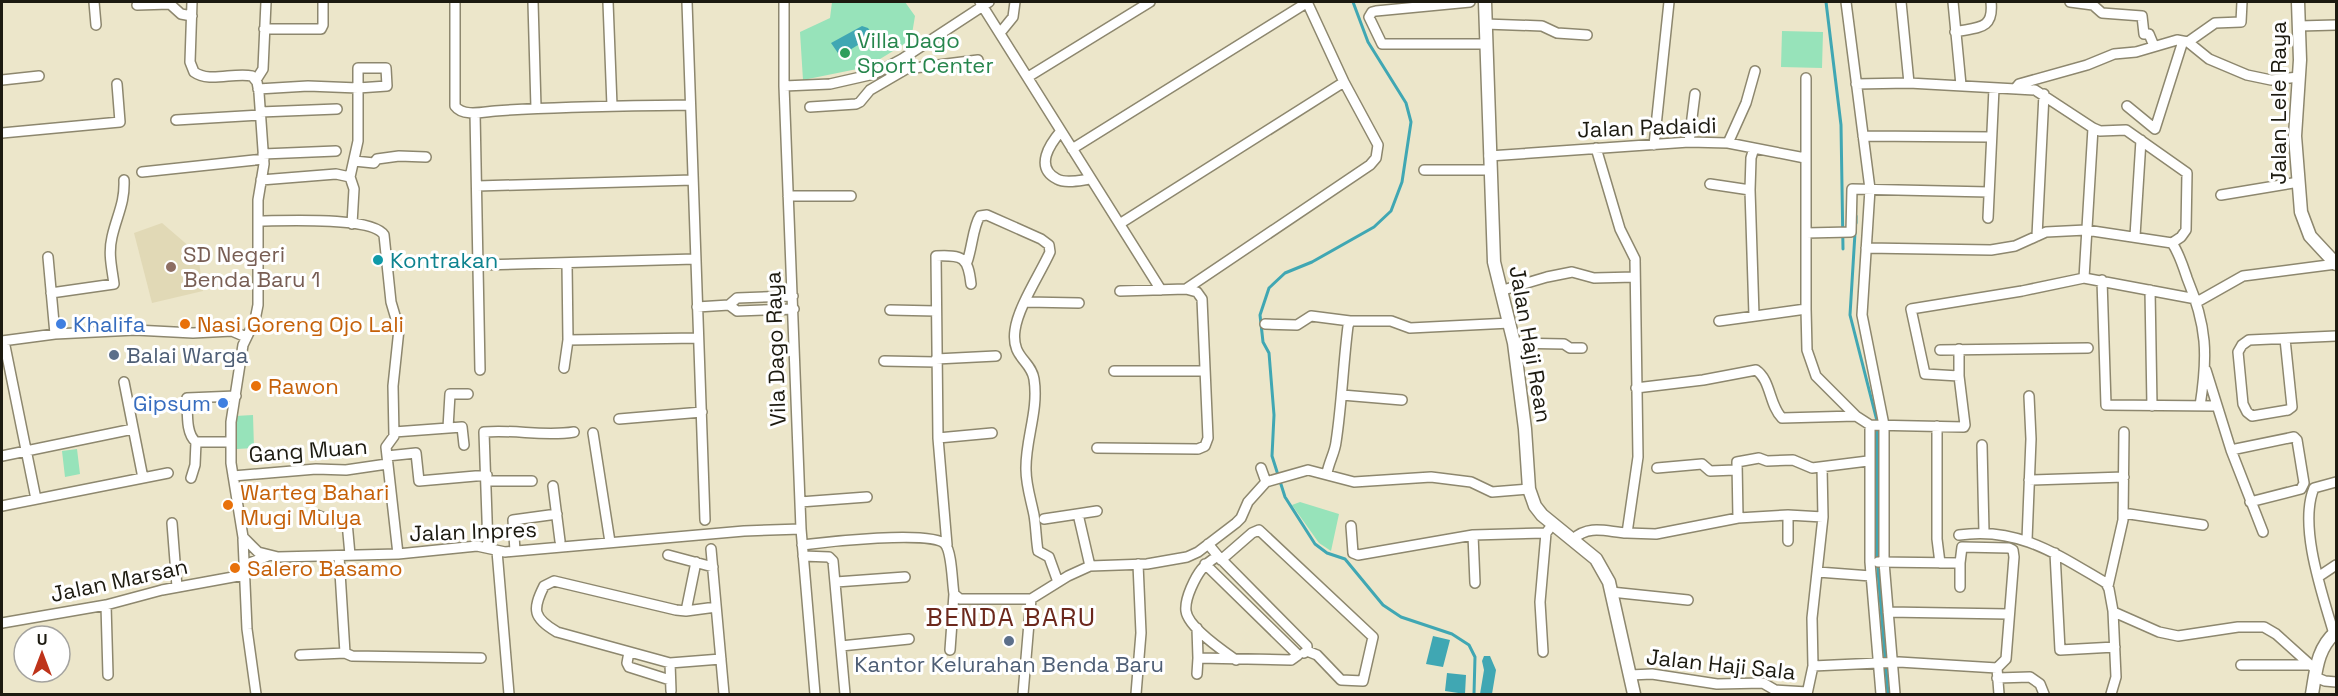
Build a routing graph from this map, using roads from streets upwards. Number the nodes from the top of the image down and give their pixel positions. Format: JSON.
{"nodes":[{"id":1,"x":94,"y":2,"type":"edge"},
{"id":2,"x":192,"y":2,"type":"edge"},
{"id":3,"x":266,"y":2,"type":"edge"},
{"id":4,"x":323,"y":2,"type":"edge"},
{"id":5,"x":455,"y":2,"type":"edge"},
{"id":6,"x":533,"y":2,"type":"edge"},
{"id":7,"x":608,"y":2,"type":"edge"},
{"id":8,"x":687,"y":2,"type":"edge"},
{"id":9,"x":783,"y":2,"type":"edge"},
{"id":10,"x":1015,"y":2,"type":"edge"},
{"id":11,"x":1150,"y":2,"type":"edge"},
{"id":12,"x":1307,"y":2,"type":"edge"},
{"id":13,"x":1470,"y":2,"type":"edge"},
{"id":14,"x":1485,"y":2,"type":"edge"},
{"id":15,"x":1669,"y":2,"type":"edge"},
{"id":16,"x":1846,"y":2,"type":"edge"},
{"id":17,"x":1901,"y":2,"type":"edge"},
{"id":18,"x":1953,"y":2,"type":"edge"},
{"id":19,"x":1991,"y":2,"type":"edge"},
{"id":20,"x":2070,"y":2,"type":"edge"},
{"id":21,"x":2242,"y":2,"type":"edge"},
{"id":22,"x":2298,"y":2,"type":"edge"},
{"id":23,"x":984,"y":3,"type":"edge"},
{"id":24,"x":137,"y":5,"type":"dead end"},
{"id":25,"x":192,"y":16,"type":"junction"},
{"id":26,"x":1485,"y":24,"type":"junction"},
{"id":27,"x":96,"y":25,"type":"dead end"},
{"id":28,"x":2337,"y":25,"type":"edge"},
{"id":29,"x":2299,"y":26,"type":"junction"},
{"id":30,"x":264,"y":29,"type":"junction"},
{"id":31,"x":1955,"y":32,"type":"junction"},
{"id":32,"x":1000,"y":33,"type":"junction"},
{"id":33,"x":1587,"y":35,"type":"dead end"},
{"id":34,"x":2185,"y":41,"type":"junction"},
{"id":35,"x":1486,"y":44,"type":"junction"},
{"id":36,"x":2154,"y":46,"type":"junction"},
{"id":37,"x":902,"y":59,"type":"junction"},
{"id":38,"x":978,"y":60,"type":"dead end"},
{"id":39,"x":906,"y":69,"type":"junction"},
{"id":40,"x":1755,"y":71,"type":"dead end"},
{"id":41,"x":39,"y":76,"type":"dead end"},
{"id":42,"x":1028,"y":77,"type":"junction"},
{"id":43,"x":2299,"y":77,"type":"junction"},
{"id":44,"x":1806,"y":78,"type":"dead end"},
{"id":45,"x":2,"y":80,"type":"edge"},
{"id":46,"x":1344,"y":82,"type":"junction"},
{"id":47,"x":117,"y":84,"type":"dead end"},
{"id":48,"x":257,"y":84,"type":"junction"},
{"id":49,"x":1856,"y":84,"type":"junction"},
{"id":50,"x":1909,"y":84,"type":"junction"},
{"id":51,"x":784,"y":86,"type":"junction"},
{"id":52,"x":1961,"y":86,"type":"junction"},
{"id":53,"x":1994,"y":88,"type":"junction"},
{"id":54,"x":2015,"y":89,"type":"junction"},
{"id":55,"x":1695,"y":94,"type":"dead end"},
{"id":56,"x":2044,"y":94,"type":"junction"},
{"id":57,"x":690,"y":105,"type":"junction"},
{"id":58,"x":612,"y":106,"type":"junction"},
{"id":59,"x":2127,"y":106,"type":"dead end"},
{"id":60,"x":810,"y":107,"type":"dead end"},
{"id":61,"x":536,"y":108,"type":"junction"},
{"id":62,"x":337,"y":109,"type":"dead end"},
{"id":63,"x":475,"y":113,"type":"junction"},
{"id":64,"x":261,"y":114,"type":"junction"},
{"id":65,"x":176,"y":120,"type":"dead end"},
{"id":66,"x":2093,"y":128,"type":"junction"},
{"id":67,"x":1061,"y":131,"type":"junction"},
{"id":68,"x":2,"y":133,"type":"edge"},
{"id":69,"x":1863,"y":136,"type":"junction"},
{"id":70,"x":1991,"y":137,"type":"junction"},
{"id":71,"x":2141,"y":140,"type":"junction"},
{"id":72,"x":1689,"y":142,"type":"junction"},
{"id":73,"x":1728,"y":143,"type":"junction"},
{"id":74,"x":1654,"y":145,"type":"junction"},
{"id":75,"x":1596,"y":148,"type":"junction"},
{"id":76,"x":1754,"y":148,"type":"junction"},
{"id":77,"x":1072,"y":149,"type":"junction"},
{"id":78,"x":336,"y":151,"type":"dead end"},
{"id":79,"x":426,"y":156,"type":"dead end"},
{"id":80,"x":1489,"y":156,"type":"junction"},
{"id":81,"x":263,"y":157,"type":"junction"},
{"id":82,"x":1805,"y":158,"type":"junction"},
{"id":83,"x":354,"y":161,"type":"junction"},
{"id":84,"x":1424,"y":170,"type":"dead end"},
{"id":85,"x":1490,"y":170,"type":"junction"},
{"id":86,"x":142,"y":172,"type":"dead end"},
{"id":87,"x":350,"y":177,"type":"junction"},
{"id":88,"x":1090,"y":178,"type":"junction"},
{"id":89,"x":124,"y":180,"type":"dead end"},
{"id":90,"x":261,"y":180,"type":"junction"},
{"id":91,"x":693,"y":180,"type":"junction"},
{"id":92,"x":2299,"y":182,"type":"junction"},
{"id":93,"x":1710,"y":184,"type":"dead end"},
{"id":94,"x":477,"y":186,"type":"junction"},
{"id":95,"x":1870,"y":189,"type":"junction"},
{"id":96,"x":1750,"y":190,"type":"junction"},
{"id":97,"x":1989,"y":192,"type":"junction"},
{"id":98,"x":2221,"y":195,"type":"dead end"},
{"id":99,"x":788,"y":196,"type":"junction"},
{"id":100,"x":851,"y":196,"type":"dead end"},
{"id":101,"x":1988,"y":218,"type":"dead end"},
{"id":102,"x":259,"y":221,"type":"junction"},
{"id":103,"x":1121,"y":223,"type":"junction"},
{"id":104,"x":352,"y":224,"type":"junction"},
{"id":105,"x":2086,"y":230,"type":"junction"},
{"id":106,"x":1806,"y":233,"type":"junction"},
{"id":107,"x":2037,"y":236,"type":"junction"},
{"id":108,"x":2136,"y":236,"type":"junction"},
{"id":109,"x":2172,"y":243,"type":"junction"},
{"id":110,"x":1866,"y":248,"type":"junction"},
{"id":111,"x":48,"y":257,"type":"dead end"},
{"id":112,"x":695,"y":259,"type":"junction"},
{"id":113,"x":967,"y":262,"type":"junction"},
{"id":114,"x":567,"y":264,"type":"junction"},
{"id":115,"x":2336,"y":264,"type":"edge"},
{"id":116,"x":479,"y":265,"type":"junction"},
{"id":117,"x":1635,"y":277,"type":"junction"},
{"id":118,"x":2084,"y":278,"type":"junction"},
{"id":119,"x":2102,"y":280,"type":"junction"},
{"id":120,"x":971,"y":284,"type":"dead end"},
{"id":121,"x":1186,"y":289,"type":"junction"},
{"id":122,"x":1161,"y":290,"type":"junction"},
{"id":123,"x":2150,"y":290,"type":"junction"},
{"id":124,"x":1120,"y":291,"type":"dead end"},
{"id":125,"x":1500,"y":291,"type":"junction"},
{"id":126,"x":51,"y":292,"type":"junction"},
{"id":127,"x":794,"y":296,"type":"junction"},
{"id":128,"x":2196,"y":300,"type":"junction"},
{"id":129,"x":1026,"y":302,"type":"junction"},
{"id":130,"x":1078,"y":303,"type":"dead end"},
{"id":131,"x":729,"y":305,"type":"junction"},
{"id":132,"x":697,"y":307,"type":"junction"},
{"id":133,"x":794,"y":309,"type":"junction"},
{"id":134,"x":1806,"y":309,"type":"junction"},
{"id":135,"x":890,"y":310,"type":"dead end"},
{"id":136,"x":936,"y":311,"type":"junction"},
{"id":137,"x":1754,"y":315,"type":"junction"},
{"id":138,"x":1350,"y":321,"type":"junction"},
{"id":139,"x":1719,"y":321,"type":"dead end"},
{"id":140,"x":1510,"y":323,"type":"junction"},
{"id":141,"x":1265,"y":324,"type":"dead end"},
{"id":142,"x":55,"y":334,"type":"junction"},
{"id":143,"x":2337,"y":336,"type":"edge"},
{"id":144,"x":246,"y":337,"type":"junction"},
{"id":145,"x":698,"y":338,"type":"junction"},
{"id":146,"x":2285,"y":339,"type":"junction"},
{"id":147,"x":568,"y":340,"type":"junction"},
{"id":148,"x":3,"y":341,"type":"edge"},
{"id":149,"x":1514,"y":343,"type":"junction"},
{"id":150,"x":1582,"y":348,"type":"dead end"},
{"id":151,"x":2088,"y":348,"type":"dead end"},
{"id":152,"x":1959,"y":349,"type":"junction"},
{"id":153,"x":1940,"y":350,"type":"dead end"},
{"id":154,"x":996,"y":356,"type":"dead end"},
{"id":155,"x":936,"y":360,"type":"junction"},
{"id":156,"x":884,"y":361,"type":"dead end"},
{"id":157,"x":564,"y":368,"type":"dead end"},
{"id":158,"x":480,"y":370,"type":"dead end"},
{"id":159,"x":1114,"y":370,"type":"dead end"},
{"id":160,"x":1204,"y":370,"type":"junction"},
{"id":161,"x":2206,"y":370,"type":"junction"},
{"id":162,"x":1959,"y":376,"type":"junction"},
{"id":163,"x":124,"y":382,"type":"dead end"},
{"id":164,"x":1636,"y":388,"type":"junction"},
{"id":165,"x":468,"y":394,"type":"dead end"},
{"id":166,"x":1342,"y":395,"type":"junction"},
{"id":167,"x":236,"y":396,"type":"junction"},
{"id":168,"x":2030,"y":396,"type":"dead end"},
{"id":169,"x":1402,"y":400,"type":"dead end"},
{"id":170,"x":2152,"y":406,"type":"junction"},
{"id":171,"x":2200,"y":406,"type":"junction"},
{"id":172,"x":2216,"y":406,"type":"junction"},
{"id":173,"x":702,"y":412,"type":"junction"},
{"id":174,"x":1856,"y":416,"type":"junction"},
{"id":175,"x":619,"y":419,"type":"dead end"},
{"id":176,"x":1876,"y":425,"type":"junction"},
{"id":177,"x":1937,"y":426,"type":"junction"},
{"id":178,"x":448,"y":428,"type":"junction"},
{"id":179,"x":133,"y":429,"type":"junction"},
{"id":180,"x":394,"y":432,"type":"junction"},
{"id":181,"x":574,"y":432,"type":"dead end"},
{"id":182,"x":2124,"y":432,"type":"dead end"},
{"id":183,"x":593,"y":433,"type":"dead end"},
{"id":184,"x":992,"y":433,"type":"dead end"},
{"id":185,"x":938,"y":438,"type":"junction"},
{"id":186,"x":196,"y":442,"type":"junction"},
{"id":187,"x":231,"y":442,"type":"junction"},
{"id":188,"x":464,"y":445,"type":"dead end"},
{"id":189,"x":1982,"y":445,"type":"dead end"},
{"id":190,"x":1096,"y":448,"type":"dead end"},
{"id":191,"x":2231,"y":450,"type":"junction"},
{"id":192,"x":26,"y":451,"type":"junction"},
{"id":193,"x":2,"y":456,"type":"edge"},
{"id":194,"x":387,"y":460,"type":"junction"},
{"id":195,"x":1868,"y":461,"type":"junction"},
{"id":196,"x":1736,"y":466,"type":"junction"},
{"id":197,"x":1261,"y":468,"type":"dead end"},
{"id":198,"x":1657,"y":468,"type":"dead end"},
{"id":199,"x":1822,"y":468,"type":"junction"},
{"id":200,"x":168,"y":473,"type":"dead end"},
{"id":201,"x":1327,"y":473,"type":"junction"},
{"id":202,"x":232,"y":476,"type":"junction"},
{"id":203,"x":2124,"y":477,"type":"junction"},
{"id":204,"x":143,"y":478,"type":"junction"},
{"id":205,"x":191,"y":478,"type":"dead end"},
{"id":206,"x":487,"y":478,"type":"junction"},
{"id":207,"x":1274,"y":480,"type":"junction"},
{"id":208,"x":2030,"y":480,"type":"junction"},
{"id":209,"x":532,"y":481,"type":"dead end"},
{"id":210,"x":2337,"y":483,"type":"edge"},
{"id":211,"x":553,"y":486,"type":"dead end"},
{"id":212,"x":1529,"y":489,"type":"junction"},
{"id":213,"x":867,"y":497,"type":"dead end"},
{"id":214,"x":36,"y":499,"type":"junction"},
{"id":215,"x":800,"y":502,"type":"junction"},
{"id":216,"x":2250,"y":502,"type":"junction"},
{"id":217,"x":2,"y":506,"type":"edge"},
{"id":218,"x":1096,"y":511,"type":"dead end"},
{"id":219,"x":2123,"y":513,"type":"junction"},
{"id":220,"x":557,"y":514,"type":"junction"},
{"id":221,"x":1078,"y":514,"type":"junction"},
{"id":222,"x":317,"y":515,"type":"dead end"},
{"id":223,"x":1788,"y":515,"type":"junction"},
{"id":224,"x":1823,"y":517,"type":"junction"},
{"id":225,"x":1738,"y":518,"type":"junction"},
{"id":226,"x":1044,"y":519,"type":"dead end"},
{"id":227,"x":705,"y":520,"type":"dead end"},
{"id":228,"x":172,"y":524,"type":"dead end"},
{"id":229,"x":2203,"y":525,"type":"dead end"},
{"id":230,"x":1351,"y":526,"type":"dead end"},
{"id":231,"x":801,"y":529,"type":"junction"},
{"id":232,"x":1549,"y":529,"type":"junction"},
{"id":233,"x":1984,"y":532,"type":"junction"},
{"id":234,"x":2263,"y":532,"type":"dead end"},
{"id":235,"x":1627,"y":533,"type":"junction"},
{"id":236,"x":1473,"y":535,"type":"junction"},
{"id":237,"x":243,"y":537,"type":"junction"},
{"id":238,"x":1573,"y":539,"type":"junction"},
{"id":239,"x":2027,"y":540,"type":"junction"},
{"id":240,"x":560,"y":541,"type":"dead end"},
{"id":241,"x":1788,"y":541,"type":"dead end"},
{"id":242,"x":610,"y":542,"type":"junction"},
{"id":243,"x":1209,"y":544,"type":"junction"},
{"id":244,"x":802,"y":545,"type":"junction"},
{"id":245,"x":947,"y":545,"type":"junction"},
{"id":246,"x":1966,"y":546,"type":"junction"},
{"id":247,"x":493,"y":549,"type":"junction"},
{"id":248,"x":711,"y":549,"type":"dead end"},
{"id":249,"x":516,"y":551,"type":"junction"},
{"id":250,"x":2055,"y":553,"type":"junction"},
{"id":251,"x":398,"y":554,"type":"junction"},
{"id":252,"x":350,"y":555,"type":"junction"},
{"id":253,"x":669,"y":555,"type":"dead end"},
{"id":254,"x":268,"y":556,"type":"junction"},
{"id":255,"x":339,"y":556,"type":"junction"},
{"id":256,"x":803,"y":556,"type":"junction"},
{"id":257,"x":1220,"y":558,"type":"junction"},
{"id":258,"x":696,"y":562,"type":"junction"},
{"id":259,"x":1877,"y":562,"type":"junction"},
{"id":260,"x":1940,"y":563,"type":"junction"},
{"id":261,"x":1960,"y":563,"type":"junction"},
{"id":262,"x":1138,"y":564,"type":"junction"},
{"id":263,"x":1205,"y":564,"type":"junction"},
{"id":264,"x":1090,"y":566,"type":"junction"},
{"id":265,"x":2337,"y":566,"type":"edge"},
{"id":266,"x":712,"y":567,"type":"junction"},
{"id":267,"x":244,"y":570,"type":"junction"},
{"id":268,"x":1818,"y":572,"type":"junction"},
{"id":269,"x":1871,"y":576,"type":"junction"},
{"id":270,"x":905,"y":578,"type":"dead end"},
{"id":271,"x":2318,"y":578,"type":"junction"},
{"id":272,"x":836,"y":582,"type":"junction"},
{"id":273,"x":1058,"y":582,"type":"junction"},
{"id":274,"x":1475,"y":584,"type":"dead end"},
{"id":275,"x":2108,"y":586,"type":"junction"},
{"id":276,"x":177,"y":587,"type":"junction"},
{"id":277,"x":1960,"y":587,"type":"dead end"},
{"id":278,"x":1611,"y":592,"type":"junction"},
{"id":279,"x":954,"y":594,"type":"junction"},
{"id":280,"x":1031,"y":599,"type":"junction"},
{"id":281,"x":1688,"y":600,"type":"dead end"},
{"id":282,"x":106,"y":605,"type":"junction"},
{"id":283,"x":716,"y":607,"type":"junction"},
{"id":284,"x":2113,"y":610,"type":"junction"},
{"id":285,"x":686,"y":611,"type":"junction"},
{"id":286,"x":1888,"y":612,"type":"junction"},
{"id":287,"x":2008,"y":614,"type":"junction"},
{"id":288,"x":2,"y":623,"type":"edge"},
{"id":289,"x":1197,"y":628,"type":"junction"},
{"id":290,"x":2335,"y":633,"type":"edge"},
{"id":291,"x":909,"y":639,"type":"dead end"},
{"id":292,"x":841,"y":646,"type":"junction"},
{"id":293,"x":2115,"y":647,"type":"junction"},
{"id":294,"x":950,"y":650,"type":"dead end"},
{"id":295,"x":629,"y":652,"type":"junction"},
{"id":296,"x":1543,"y":652,"type":"dead end"},
{"id":297,"x":1303,"y":653,"type":"junction"},
{"id":298,"x":345,"y":654,"type":"junction"},
{"id":299,"x":300,"y":655,"type":"dead end"},
{"id":300,"x":481,"y":658,"type":"dead end"},
{"id":301,"x":1198,"y":658,"type":"junction"},
{"id":302,"x":721,"y":659,"type":"junction"},
{"id":303,"x":1236,"y":660,"type":"junction"},
{"id":304,"x":670,"y":663,"type":"junction"},
{"id":305,"x":1886,"y":663,"type":"junction"},
{"id":306,"x":2241,"y":665,"type":"dead end"},
{"id":307,"x":1813,"y":666,"type":"junction"},
{"id":308,"x":1997,"y":668,"type":"junction"},
{"id":309,"x":2314,"y":670,"type":"junction"},
{"id":310,"x":1197,"y":674,"type":"dead end"},
{"id":311,"x":108,"y":675,"type":"dead end"},
{"id":312,"x":1630,"y":675,"type":"junction"},
{"id":313,"x":1997,"y":678,"type":"junction"},
{"id":314,"x":670,"y":680,"type":"junction"},
{"id":315,"x":2337,"y":682,"type":"edge"},
{"id":316,"x":1717,"y":689,"type":"edge"},
{"id":317,"x":671,"y":691,"type":"dead end"},
{"id":318,"x":1807,"y":693,"type":"edge"},
{"id":319,"x":256,"y":694,"type":"edge"},
{"id":320,"x":509,"y":694,"type":"edge"},
{"id":321,"x":724,"y":694,"type":"edge"},
{"id":322,"x":815,"y":694,"type":"edge"},
{"id":323,"x":845,"y":694,"type":"edge"},
{"id":324,"x":1023,"y":694,"type":"edge"},
{"id":325,"x":1136,"y":694,"type":"edge"},
{"id":326,"x":1634,"y":694,"type":"edge"},
{"id":327,"x":1881,"y":694,"type":"edge"},
{"id":328,"x":1895,"y":694,"type":"edge"},
{"id":329,"x":1999,"y":694,"type":"edge"},
{"id":330,"x":2044,"y":694,"type":"edge"},
{"id":331,"x":2111,"y":694,"type":"edge"},
{"id":332,"x":2312,"y":694,"type":"edge"}],
"edges":[{"from":1,"to":27,"type":"street"},
{"from":2,"to":25,"type":"street"},
{"from":3,"to":30,"type":"street"},
{"from":4,"to":30,"type":"street"},
{"from":5,"to":63,"type":"street"},
{"from":6,"to":61,"type":"street"},
{"from":7,"to":58,"type":"street"},
{"from":8,"to":57,"type":"street"},
{"from":9,"to":51,"type":"street","name":"Vila Dago Raya"},
{"from":10,"to":32,"type":"street"},
{"from":11,"to":42,"type":"street"},
{"from":12,"to":46,"type":"street"},
{"from":12,"to":77,"type":"street"},
{"from":13,"to":35,"type":"street"},
{"from":14,"to":26,"type":"street","name":"Jalan Haji Rean"},
{"from":15,"to":74,"type":"street"},
{"from":16,"to":49,"type":"street"},
{"from":17,"to":50,"type":"street"},
{"from":18,"to":31,"type":"street"},
{"from":19,"to":31,"type":"street"},
{"from":20,"to":36,"type":"street"},
{"from":21,"to":34,"type":"street"},
{"from":22,"to":29,"type":"street","name":"Jalan Lele Raya"},
{"from":23,"to":32,"type":"street"},
{"from":23,"to":37,"type":"street"},
{"from":24,"to":25,"type":"street"},
{"from":25,"to":48,"type":"street"},
{"from":26,"to":33,"type":"street"},
{"from":26,"to":35,"type":"street","name":"Jalan Haji Rean"},
{"from":28,"to":29,"type":"street"},
{"from":29,"to":43,"type":"street","name":"Jalan Lele Raya"},
{"from":30,"to":48,"type":"street"},
{"from":31,"to":52,"type":"street"},
{"from":32,"to":42,"type":"street"},
{"from":34,"to":36,"type":"street"},
{"from":34,"to":43,"type":"street"},
{"from":34,"to":59,"type":"street"},
{"from":35,"to":80,"type":"street","name":"Jalan Haji Rean"},
{"from":36,"to":54,"type":"street"},
{"from":37,"to":39,"type":"street"},
{"from":37,"to":51,"type":"street"},
{"from":38,"to":39,"type":"street"},
{"from":39,"to":60,"type":"street"},
{"from":40,"to":73,"type":"street"},
{"from":41,"to":45,"type":"street"},
{"from":42,"to":67,"type":"street"},
{"from":43,"to":92,"type":"street","name":"Jalan Lele Raya"},
{"from":44,"to":82,"type":"street"},
{"from":46,"to":103,"type":"street"},
{"from":46,"to":121,"type":"street"},
{"from":47,"to":68,"type":"street"},
{"from":48,"to":64,"type":"street"},
{"from":48,"to":83,"type":"street"},
{"from":49,"to":50,"type":"street"},
{"from":49,"to":69,"type":"street"},
{"from":50,"to":52,"type":"street"},
{"from":51,"to":99,"type":"street","name":"Vila Dago Raya"},
{"from":52,"to":53,"type":"street"},
{"from":53,"to":54,"type":"street"},
{"from":53,"to":70,"type":"street"},
{"from":54,"to":56,"type":"street"},
{"from":55,"to":72,"type":"street"},
{"from":56,"to":66,"type":"street"},
{"from":56,"to":107,"type":"street"},
{"from":57,"to":58,"type":"street"},
{"from":57,"to":91,"type":"street"},
{"from":58,"to":61,"type":"street"},
{"from":61,"to":63,"type":"street"},
{"from":62,"to":64,"type":"street"},
{"from":63,"to":94,"type":"street"},
{"from":64,"to":65,"type":"street"},
{"from":64,"to":81,"type":"street"},
{"from":66,"to":71,"type":"street"},
{"from":66,"to":105,"type":"street"},
{"from":67,"to":77,"type":"street"},
{"from":67,"to":88,"type":"street"},
{"from":69,"to":70,"type":"street"},
{"from":69,"to":95,"type":"street"},
{"from":70,"to":97,"type":"street"},
{"from":71,"to":108,"type":"street"},
{"from":71,"to":109,"type":"street"},
{"from":72,"to":73,"type":"street","name":"Jalan Padaidi"},
{"from":72,"to":74,"type":"street","name":"Jalan Padaidi"},
{"from":73,"to":76,"type":"street","name":"Jalan Padaidi"},
{"from":74,"to":75,"type":"street","name":"Jalan Padaidi"},
{"from":75,"to":80,"type":"street","name":"Jalan Padaidi"},
{"from":75,"to":117,"type":"street"},
{"from":76,"to":82,"type":"street","name":"Jalan Padaidi"},
{"from":76,"to":96,"type":"street"},
{"from":77,"to":88,"type":"street"},
{"from":78,"to":81,"type":"street"},
{"from":79,"to":83,"type":"street"},
{"from":80,"to":85,"type":"street","name":"Jalan Haji Rean"},
{"from":81,"to":86,"type":"street"},
{"from":81,"to":90,"type":"street"},
{"from":82,"to":106,"type":"street"},
{"from":83,"to":87,"type":"street"},
{"from":84,"to":85,"type":"street"},
{"from":85,"to":125,"type":"street","name":"Jalan Haji Rean"},
{"from":87,"to":90,"type":"street"},
{"from":87,"to":104,"type":"street"},
{"from":88,"to":103,"type":"street"},
{"from":89,"to":126,"type":"street"},
{"from":90,"to":102,"type":"street"},
{"from":91,"to":94,"type":"street"},
{"from":91,"to":112,"type":"street"},
{"from":92,"to":98,"type":"street"},
{"from":92,"to":115,"type":"street","name":"Jalan Lele Raya"},
{"from":93,"to":96,"type":"street"},
{"from":94,"to":116,"type":"street"},
{"from":95,"to":97,"type":"street"},
{"from":95,"to":106,"type":"street"},
{"from":95,"to":110,"type":"street"},
{"from":96,"to":137,"type":"street"},
{"from":97,"to":101,"type":"street"},
{"from":99,"to":100,"type":"street"},
{"from":99,"to":127,"type":"street","name":"Vila Dago Raya"},
{"from":102,"to":104,"type":"street"},
{"from":102,"to":144,"type":"street"},
{"from":103,"to":122,"type":"street"},
{"from":104,"to":180,"type":"street"},
{"from":105,"to":107,"type":"street"},
{"from":105,"to":108,"type":"street"},
{"from":105,"to":118,"type":"street"},
{"from":106,"to":134,"type":"street"},
{"from":107,"to":110,"type":"street"},
{"from":108,"to":109,"type":"street"},
{"from":109,"to":128,"type":"street"},
{"from":110,"to":176,"type":"street"},
{"from":111,"to":126,"type":"street"},
{"from":112,"to":114,"type":"street"},
{"from":112,"to":132,"type":"street"},
{"from":113,"to":120,"type":"street"},
{"from":113,"to":129,"type":"street"},
{"from":113,"to":136,"type":"street"},
{"from":114,"to":116,"type":"street"},
{"from":114,"to":147,"type":"street"},
{"from":115,"to":128,"type":"street"},
{"from":116,"to":158,"type":"street"},
{"from":117,"to":125,"type":"street"},
{"from":117,"to":164,"type":"street"},
{"from":118,"to":119,"type":"street"},
{"from":118,"to":162,"type":"street"},
{"from":119,"to":123,"type":"street"},
{"from":119,"to":170,"type":"street"},
{"from":121,"to":122,"type":"street"},
{"from":121,"to":160,"type":"street"},
{"from":122,"to":124,"type":"street"},
{"from":123,"to":128,"type":"street"},
{"from":123,"to":170,"type":"street"},
{"from":125,"to":140,"type":"street","name":"Jalan Haji Rean"},
{"from":126,"to":142,"type":"street"},
{"from":127,"to":131,"type":"street"},
{"from":127,"to":133,"type":"street","name":"Vila Dago Raya"},
{"from":128,"to":161,"type":"street"},
{"from":129,"to":130,"type":"street"},
{"from":129,"to":273,"type":"street"},
{"from":131,"to":132,"type":"street"},
{"from":131,"to":133,"type":"street"},
{"from":132,"to":145,"type":"street"},
{"from":133,"to":215,"type":"street","name":"Vila Dago Raya"},
{"from":134,"to":137,"type":"street"},
{"from":134,"to":174,"type":"street"},
{"from":135,"to":136,"type":"street"},
{"from":136,"to":155,"type":"street"},
{"from":137,"to":139,"type":"street"},
{"from":138,"to":140,"type":"street"},
{"from":138,"to":141,"type":"street"},
{"from":138,"to":166,"type":"street"},
{"from":140,"to":149,"type":"street","name":"Jalan Haji Rean"},
{"from":142,"to":144,"type":"street"},
{"from":142,"to":148,"type":"street"},
{"from":143,"to":146,"type":"street"},
{"from":144,"to":167,"type":"street"},
{"from":145,"to":147,"type":"street"},
{"from":145,"to":173,"type":"street"},
{"from":146,"to":146,"type":"street"},
{"from":147,"to":157,"type":"street"},
{"from":148,"to":192,"type":"street"},
{"from":149,"to":150,"type":"street"},
{"from":149,"to":212,"type":"street","name":"Jalan Haji Rean"},
{"from":151,"to":152,"type":"street"},
{"from":152,"to":153,"type":"street"},
{"from":152,"to":162,"type":"street"},
{"from":154,"to":155,"type":"street"},
{"from":155,"to":156,"type":"street"},
{"from":155,"to":185,"type":"street"},
{"from":159,"to":160,"type":"street"},
{"from":160,"to":190,"type":"street"},
{"from":161,"to":171,"type":"street"},
{"from":161,"to":172,"type":"street"},
{"from":162,"to":177,"type":"street"},
{"from":163,"to":179,"type":"street"},
{"from":164,"to":174,"type":"street"},
{"from":164,"to":235,"type":"street"},
{"from":165,"to":178,"type":"street"},
{"from":166,"to":169,"type":"street"},
{"from":166,"to":201,"type":"street"},
{"from":167,"to":186,"type":"street"},
{"from":167,"to":187,"type":"street"},
{"from":168,"to":208,"type":"street"},
{"from":170,"to":171,"type":"street"},
{"from":171,"to":172,"type":"street"},
{"from":172,"to":191,"type":"street"},
{"from":173,"to":175,"type":"street"},
{"from":173,"to":227,"type":"street"},
{"from":174,"to":176,"type":"street"},
{"from":176,"to":177,"type":"street"},
{"from":176,"to":195,"type":"street"},
{"from":176,"to":259,"type":"street"},
{"from":177,"to":260,"type":"street"},
{"from":178,"to":180,"type":"street"},
{"from":178,"to":188,"type":"street"},
{"from":179,"to":192,"type":"street"},
{"from":179,"to":204,"type":"street"},
{"from":180,"to":194,"type":"street"},
{"from":181,"to":206,"type":"street"},
{"from":182,"to":203,"type":"street"},
{"from":183,"to":242,"type":"street"},
{"from":184,"to":185,"type":"street"},
{"from":185,"to":245,"type":"street"},
{"from":186,"to":187,"type":"street"},
{"from":186,"to":205,"type":"street"},
{"from":187,"to":202,"type":"street"},
{"from":189,"to":233,"type":"street"},
{"from":191,"to":216,"type":"street"},
{"from":191,"to":216,"type":"street"},
{"from":192,"to":193,"type":"street"},
{"from":192,"to":214,"type":"street"},
{"from":194,"to":202,"type":"street","name":"Gang Muan"},
{"from":194,"to":206,"type":"street","name":"Gang Muan"},
{"from":194,"to":251,"type":"street"},
{"from":195,"to":199,"type":"street"},
{"from":195,"to":259,"type":"street"},
{"from":196,"to":198,"type":"street"},
{"from":196,"to":199,"type":"street"},
{"from":196,"to":225,"type":"street"},
{"from":197,"to":207,"type":"street"},
{"from":199,"to":224,"type":"street"},
{"from":200,"to":204,"type":"street"},
{"from":201,"to":207,"type":"street"},
{"from":201,"to":212,"type":"street"},
{"from":202,"to":237,"type":"street"},
{"from":203,"to":208,"type":"street"},
{"from":203,"to":219,"type":"street"},
{"from":204,"to":214,"type":"street"},
{"from":206,"to":209,"type":"street"},
{"from":206,"to":247,"type":"street"},
{"from":207,"to":243,"type":"street"},
{"from":208,"to":239,"type":"street"},
{"from":210,"to":271,"type":"street"},
{"from":211,"to":220,"type":"street"},
{"from":212,"to":232,"type":"street","name":"Jalan Haji Rean"},
{"from":213,"to":215,"type":"street"},
{"from":214,"to":217,"type":"street"},
{"from":215,"to":231,"type":"street","name":"Vila Dago Raya"},
{"from":216,"to":234,"type":"street"},
{"from":218,"to":221,"type":"street"},
{"from":219,"to":229,"type":"street"},
{"from":219,"to":275,"type":"street"},
{"from":220,"to":240,"type":"street"},
{"from":220,"to":249,"type":"street"},
{"from":221,"to":226,"type":"street"},
{"from":221,"to":264,"type":"street"},
{"from":222,"to":252,"type":"street"},
{"from":223,"to":224,"type":"street"},
{"from":223,"to":225,"type":"street"},
{"from":223,"to":241,"type":"street"},
{"from":224,"to":268,"type":"street"},
{"from":225,"to":235,"type":"street"},
{"from":228,"to":276,"type":"street"},
{"from":230,"to":236,"type":"street"},
{"from":231,"to":242,"type":"street","name":"Jalan Inpres"},
{"from":231,"to":244,"type":"street","name":"Vila Dago Raya"},
{"from":232,"to":236,"type":"street"},
{"from":232,"to":238,"type":"street","name":"Jalan Haji Rean"},
{"from":232,"to":296,"type":"street"},
{"from":233,"to":239,"type":"street"},
{"from":233,"to":246,"type":"street"},
{"from":235,"to":238,"type":"street"},
{"from":236,"to":274,"type":"street"},
{"from":237,"to":254,"type":"street"},
{"from":237,"to":267,"type":"street"},
{"from":238,"to":278,"type":"street","name":"Jalan Haji Rean"},
{"from":239,"to":250,"type":"street"},
{"from":242,"to":249,"type":"street","name":"Jalan Inpres"},
{"from":243,"to":257,"type":"street"},
{"from":243,"to":262,"type":"street"},
{"from":244,"to":245,"type":"street"},
{"from":244,"to":256,"type":"street","name":"Vila Dago Raya"},
{"from":245,"to":279,"type":"street"},
{"from":246,"to":261,"type":"street"},
{"from":246,"to":287,"type":"street"},
{"from":247,"to":249,"type":"street","name":"Jalan Inpres"},
{"from":247,"to":251,"type":"street","name":"Jalan Inpres"},
{"from":247,"to":320,"type":"street"},
{"from":248,"to":266,"type":"street"},
{"from":250,"to":275,"type":"street"},
{"from":250,"to":293,"type":"street"},
{"from":251,"to":252,"type":"street","name":"Jalan Inpres"},
{"from":252,"to":255,"type":"street","name":"Jalan Inpres"},
{"from":253,"to":258,"type":"street"},
{"from":254,"to":255,"type":"street","name":"Jalan Inpres"},
{"from":254,"to":267,"type":"street","name":"Jalan Marsan"},
{"from":255,"to":298,"type":"street"},
{"from":256,"to":272,"type":"street"},
{"from":256,"to":322,"type":"street","name":"Vila Dago Raya"},
{"from":257,"to":263,"type":"street"},
{"from":257,"to":297,"type":"street"},
{"from":257,"to":297,"type":"street"},
{"from":258,"to":266,"type":"street"},
{"from":258,"to":285,"type":"street"},
{"from":259,"to":260,"type":"street"},
{"from":259,"to":269,"type":"street"},
{"from":259,"to":286,"type":"street"},
{"from":260,"to":261,"type":"street"},
{"from":261,"to":277,"type":"street"},
{"from":262,"to":264,"type":"street"},
{"from":262,"to":325,"type":"street"},
{"from":263,"to":289,"type":"street"},
{"from":263,"to":297,"type":"street"},
{"from":264,"to":273,"type":"street"},
{"from":265,"to":271,"type":"street"},
{"from":266,"to":283,"type":"street"},
{"from":267,"to":276,"type":"street","name":"Jalan Marsan"},
{"from":267,"to":319,"type":"street"},
{"from":268,"to":269,"type":"street"},
{"from":268,"to":307,"type":"street"},
{"from":269,"to":305,"type":"street"},
{"from":270,"to":272,"type":"street"},
{"from":271,"to":290,"type":"street"},
{"from":272,"to":292,"type":"street"},
{"from":273,"to":280,"type":"street"},
{"from":275,"to":284,"type":"street"},
{"from":276,"to":282,"type":"street","name":"Jalan Marsan"},
{"from":278,"to":281,"type":"street"},
{"from":278,"to":312,"type":"street","name":"Jalan Haji Rean"},
{"from":279,"to":280,"type":"street"},
{"from":279,"to":294,"type":"street"},
{"from":280,"to":324,"type":"street"},
{"from":282,"to":288,"type":"street","name":"Jalan Marsan"},
{"from":282,"to":311,"type":"street"},
{"from":283,"to":285,"type":"street"},
{"from":283,"to":302,"type":"street"},
{"from":284,"to":293,"type":"street"},
{"from":284,"to":309,"type":"street"},
{"from":285,"to":295,"type":"street"},
{"from":286,"to":287,"type":"street"},
{"from":286,"to":305,"type":"street"},
{"from":287,"to":308,"type":"street"},
{"from":289,"to":301,"type":"street"},
{"from":289,"to":303,"type":"street"},
{"from":290,"to":309,"type":"street"},
{"from":291,"to":292,"type":"street"},
{"from":292,"to":323,"type":"street"},
{"from":293,"to":331,"type":"street"},
{"from":295,"to":304,"type":"street"},
{"from":295,"to":314,"type":"street"},
{"from":297,"to":303,"type":"street"},
{"from":298,"to":299,"type":"street"},
{"from":298,"to":300,"type":"street"},
{"from":301,"to":303,"type":"street"},
{"from":301,"to":310,"type":"street"},
{"from":302,"to":304,"type":"street"},
{"from":302,"to":321,"type":"street"},
{"from":304,"to":314,"type":"street"},
{"from":305,"to":307,"type":"street"},
{"from":305,"to":308,"type":"street"},
{"from":305,"to":327,"type":"street"},
{"from":305,"to":328,"type":"street"},
{"from":306,"to":309,"type":"street"},
{"from":307,"to":318,"type":"street"},
{"from":308,"to":313,"type":"street"},
{"from":309,"to":315,"type":"street"},
{"from":309,"to":332,"type":"street"},
{"from":312,"to":316,"type":"street","name":"Jalan Haji Sala"},
{"from":312,"to":326,"type":"street","name":"Jalan Haji Rean"},
{"from":313,"to":329,"type":"street"},
{"from":313,"to":330,"type":"street"},
{"from":314,"to":317,"type":"street"},
{"from":316,"to":318,"type":"street","name":"Jalan Haji Sala"}]}
